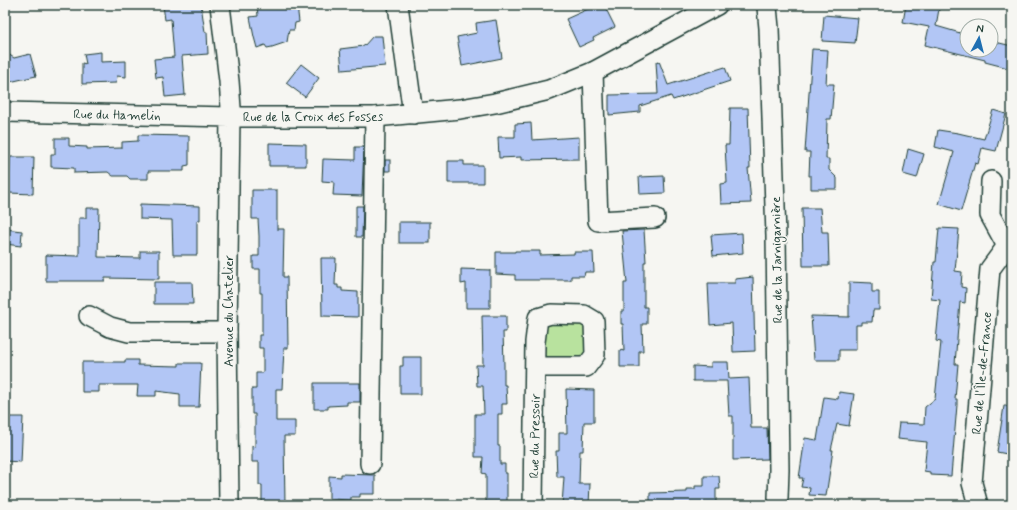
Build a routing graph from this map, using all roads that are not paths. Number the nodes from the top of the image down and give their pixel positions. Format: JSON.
{"nodes":[{"id":1,"x":220,"y":5,"type":"edge"},
{"id":2,"x":398,"y":5,"type":"edge"},
{"id":3,"x":717,"y":5,"type":"edge"},
{"id":4,"x":765,"y":6,"type":"edge"},
{"id":5,"x":593,"y":72,"type":"junction"},
{"id":6,"x":5,"y":112,"type":"edge"},
{"id":7,"x":412,"y":114,"type":"junction"},
{"id":8,"x":230,"y":117,"type":"junction"},
{"id":9,"x":375,"y":117,"type":"junction"},
{"id":10,"x":991,"y":181,"type":"dead end"},
{"id":11,"x":655,"y":218,"type":"dead end"},
{"id":12,"x":1009,"y":245,"type":"edge"},
{"id":13,"x":89,"y":316,"type":"dead end"},
{"id":14,"x":227,"y":332,"type":"junction"},
{"id":15,"x":535,"y":367,"type":"dead end"},
{"id":16,"x":370,"y":464,"type":"dead end"},
{"id":17,"x":775,"y":503,"type":"edge"},
{"id":18,"x":229,"y":505,"type":"edge"},
{"id":19,"x":533,"y":505,"type":"edge"},
{"id":20,"x":978,"y":505,"type":"edge"}],
"edges":[{"from":1,"to":8,"type":"street","name":"Rue de la Croix des Fosses"},
{"from":2,"to":7,"type":"street"},
{"from":3,"to":5,"type":"street","name":"Rue de la Croix des Fosses"},
{"from":4,"to":17,"type":"street","name":"Rue de la Jarnigarnière"},
{"from":5,"to":7,"type":"street","name":"Rue de la Croix des Fosses"},
{"from":5,"to":11,"type":"street"},
{"from":6,"to":8,"type":"street","name":"Rue du Hamelin"},
{"from":7,"to":9,"type":"street","name":"Rue de la Croix des Fosses"},
{"from":8,"to":9,"type":"street","name":"Rue de la Croix des Fosses"},
{"from":8,"to":14,"type":"street","name":"Avenue du Chatelier"},
{"from":9,"to":16,"type":"street"},
{"from":10,"to":12,"type":"street","name":"Rue de l'Île-de-France"},
{"from":12,"to":20,"type":"street","name":"Rue de l'Île-de-France"},
{"from":13,"to":14,"type":"street"},
{"from":14,"to":18,"type":"street","name":"Avenue du Chatelier"},
{"from":15,"to":19,"type":"street","name":"Rue du Pressoir"}]}
